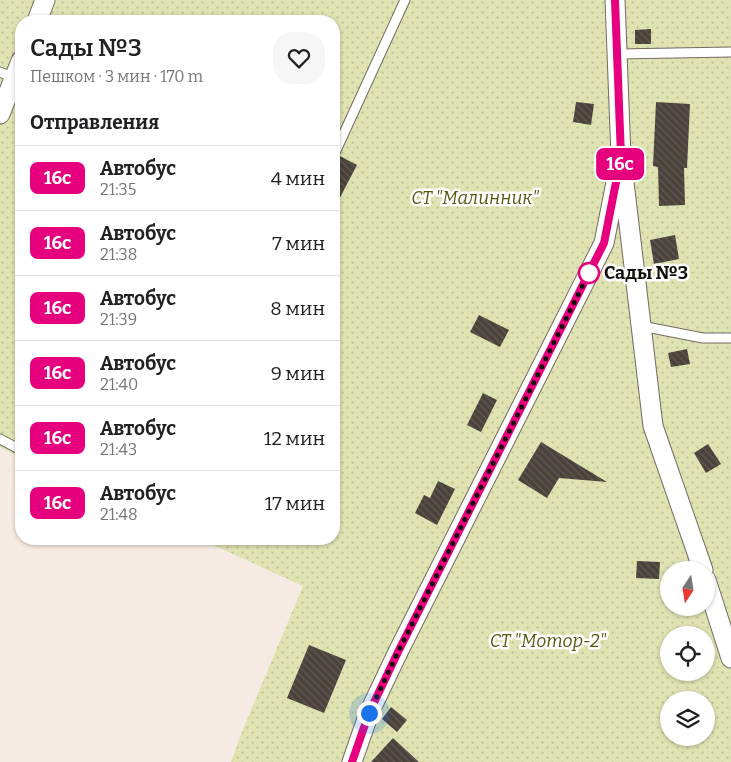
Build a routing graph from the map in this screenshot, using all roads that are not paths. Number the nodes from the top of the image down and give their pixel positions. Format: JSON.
{"nodes":[{"id":1,"x":45,"y":0,"type":"edge"},
{"id":2,"x":405,"y":0,"type":"edge"},
{"id":3,"x":615,"y":0,"type":"edge"},
{"id":4,"x":39,"y":15,"type":"edge"},
{"id":5,"x":731,"y":52,"type":"edge"},
{"id":6,"x":617,"y":54,"type":"junction"},
{"id":7,"x":7,"y":75,"type":"edge"},
{"id":8,"x":0,"y":114,"type":"edge"},
{"id":9,"x":340,"y":142,"type":"edge"},
{"id":10,"x":621,"y":157,"type":"junction"},
{"id":11,"x":641,"y":326,"type":"junction"},
{"id":12,"x":731,"y":338,"type":"edge"},
{"id":13,"x":0,"y":439,"type":"edge"},
{"id":14,"x":15,"y":447,"type":"edge"},
{"id":15,"x":700,"y":561,"type":"edge"},
{"id":16,"x":715,"y":608,"type":"edge"},
{"id":17,"x":731,"y":658,"type":"edge"},
{"id":18,"x":352,"y":762,"type":"edge"}],
"edges":[{"from":1,"to":4,"type":"street"},
{"from":2,"to":9,"type":"lane"},
{"from":3,"to":6,"type":"street"},
{"from":5,"to":6,"type":"lane"},
{"from":6,"to":10,"type":"street"},
{"from":7,"to":8,"type":"street"},
{"from":10,"to":11,"type":"street"},
{"from":10,"to":18,"type":"street"},
{"from":11,"to":12,"type":"lane"},
{"from":11,"to":15,"type":"street"},
{"from":13,"to":14,"type":"lane"},
{"from":16,"to":17,"type":"street"}]}
